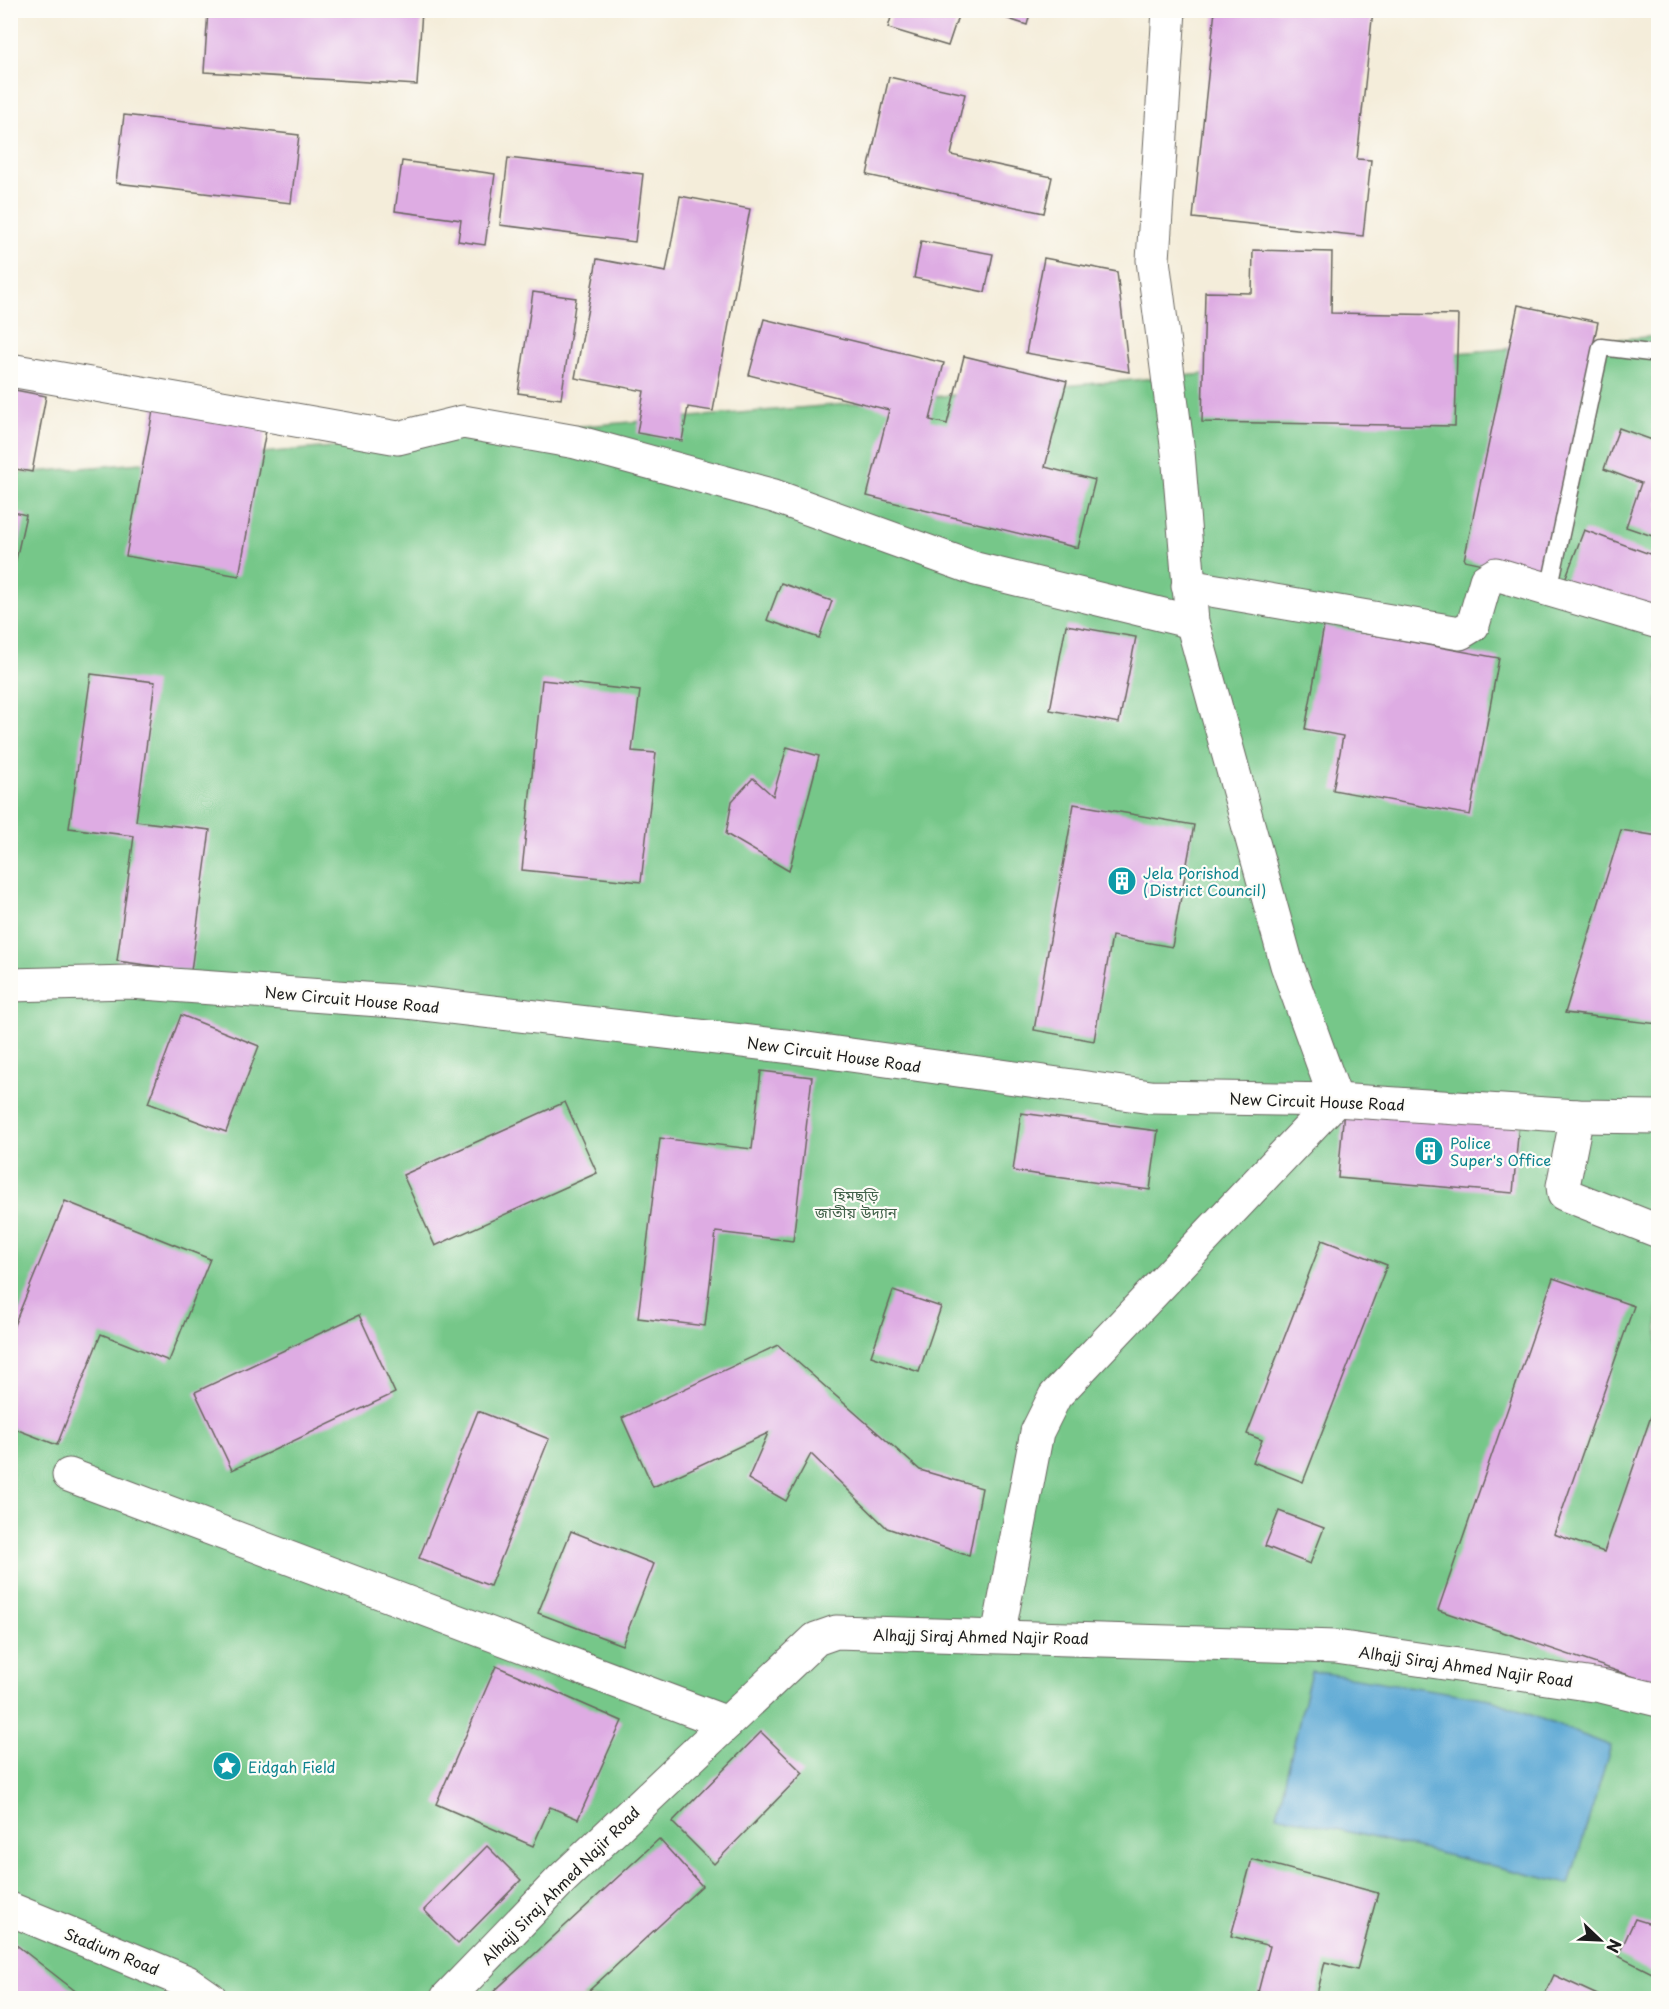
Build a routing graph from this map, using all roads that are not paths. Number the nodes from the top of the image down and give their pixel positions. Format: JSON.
{"nodes":[{"id":1,"x":1169,"y":10,"type":"edge"},
{"id":2,"x":1659,"y":354,"type":"edge"},
{"id":3,"x":10,"y":370,"type":"edge"},
{"id":4,"x":1188,"y":586,"type":"junction"},
{"id":5,"x":1549,"y":590,"type":"junction"},
{"id":6,"x":1192,"y":622,"type":"junction"},
{"id":7,"x":1659,"y":622,"type":"edge"},
{"id":8,"x":10,"y":984,"type":"edge"},
{"id":9,"x":1336,"y":1100,"type":"junction"},
{"id":10,"x":1577,"y":1116,"type":"junction"},
{"id":11,"x":1659,"y":1117,"type":"edge"},
{"id":12,"x":1659,"y":1231,"type":"edge"},
{"id":13,"x":69,"y":1475,"type":"dead end"},
{"id":14,"x":998,"y":1636,"type":"junction"},
{"id":15,"x":1659,"y":1700,"type":"edge"},
{"id":16,"x":727,"y":1724,"type":"junction"},
{"id":17,"x":10,"y":1909,"type":"edge"},
{"id":18,"x":210,"y":1998,"type":"edge"},
{"id":19,"x":447,"y":1998,"type":"edge"}],
"edges":[{"from":1,"to":4,"type":"street"},
{"from":2,"to":5,"type":"lane"},
{"from":3,"to":6,"type":"street"},
{"from":4,"to":5,"type":"street"},
{"from":4,"to":6,"type":"street"},
{"from":5,"to":7,"type":"street"},
{"from":6,"to":9,"type":"street"},
{"from":8,"to":9,"type":"street","name":"New Circuit House Road"},
{"from":9,"to":10,"type":"street","name":"New Circuit House Road"},
{"from":9,"to":14,"type":"street"},
{"from":10,"to":11,"type":"street","name":"New Circuit House Road"},
{"from":10,"to":12,"type":"street"},
{"from":13,"to":16,"type":"street"},
{"from":14,"to":15,"type":"street","name":"Alhajj Siraj Ahmed Najir Road"},
{"from":14,"to":16,"type":"street","name":"Alhajj Siraj Ahmed Najir Road"},
{"from":16,"to":19,"type":"street","name":"Alhajj Siraj Ahmed Najir Road"},
{"from":17,"to":18,"type":"street","name":"Stadium Road"}]}
